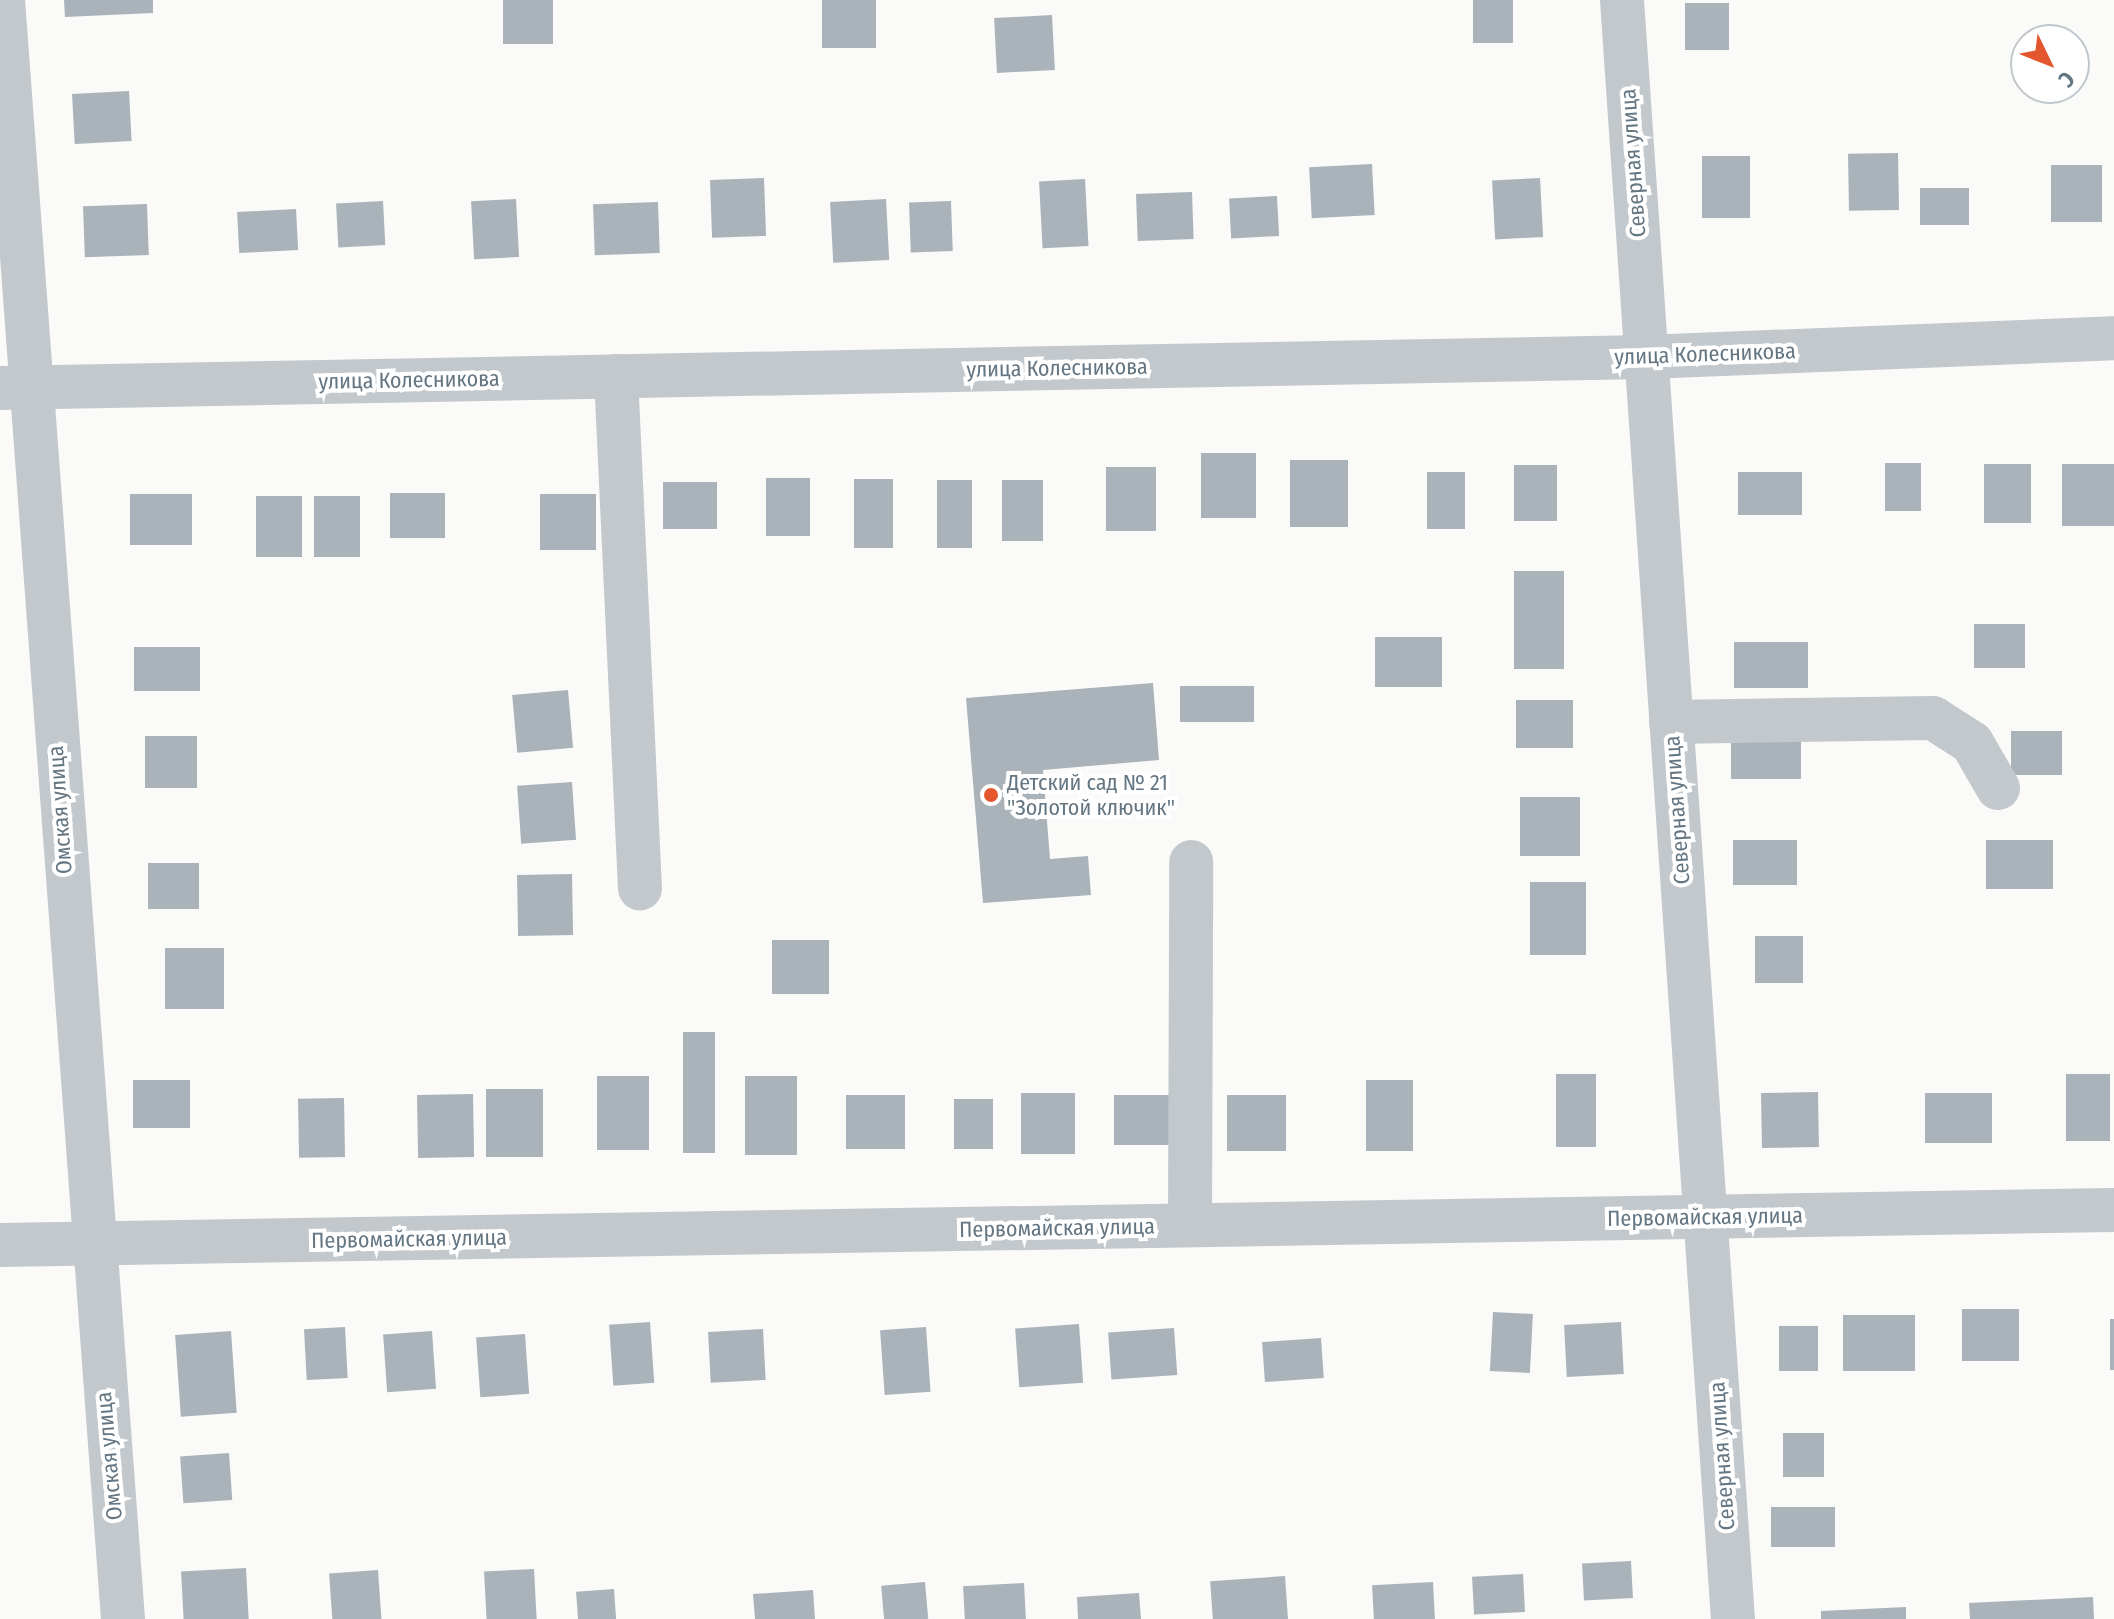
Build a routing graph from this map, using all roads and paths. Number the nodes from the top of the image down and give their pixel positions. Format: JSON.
{"nodes":[{"id":1,"x":3,"y":0,"type":"edge"},
{"id":2,"x":1622,"y":0,"type":"edge"},
{"id":3,"x":2114,"y":338,"type":"edge"},
{"id":4,"x":1646,"y":357,"type":"junction"},
{"id":5,"x":616,"y":376,"type":"junction"},
{"id":6,"x":15,"y":388,"type":"edge"},
{"id":7,"x":1671,"y":722,"type":"junction"},
{"id":8,"x":1998,"y":788,"type":"dead end"},
{"id":9,"x":1191,"y":862,"type":"dead end"},
{"id":10,"x":640,"y":888,"type":"dead end"},
{"id":11,"x":2114,"y":1210,"type":"edge"},
{"id":12,"x":1705,"y":1217,"type":"junction"},
{"id":13,"x":1190,"y":1225,"type":"junction"},
{"id":14,"x":0,"y":1245,"type":"edge"},
{"id":15,"x":91,"y":1245,"type":"junction"},
{"id":16,"x":123,"y":1619,"type":"edge"},
{"id":17,"x":1733,"y":1619,"type":"edge"}],
"edges":[{"from":1,"to":6,"type":"street","name":"Омская улица"},
{"from":2,"to":4,"type":"street","name":"Северная улица"},
{"from":3,"to":4,"type":"street","name":"улица Колесникова"},
{"from":4,"to":5,"type":"street","name":"улица Колесникова"},
{"from":4,"to":7,"type":"street","name":"Северная улица"},
{"from":5,"to":6,"type":"street","name":"улица Колесникова"},
{"from":5,"to":10,"type":"street"},
{"from":6,"to":15,"type":"street","name":"Омская улица"},
{"from":7,"to":8,"type":"street"},
{"from":7,"to":12,"type":"street","name":"Северная улица"},
{"from":9,"to":13,"type":"street"},
{"from":11,"to":12,"type":"street","name":"Первомайская улица"},
{"from":12,"to":13,"type":"street","name":"Первомайская улица"},
{"from":12,"to":17,"type":"street","name":"Северная улица"},
{"from":13,"to":15,"type":"street","name":"Первомайская улица"},
{"from":14,"to":15,"type":"street","name":"Первомайская улица"},
{"from":15,"to":16,"type":"street","name":"Омская улица"}]}
